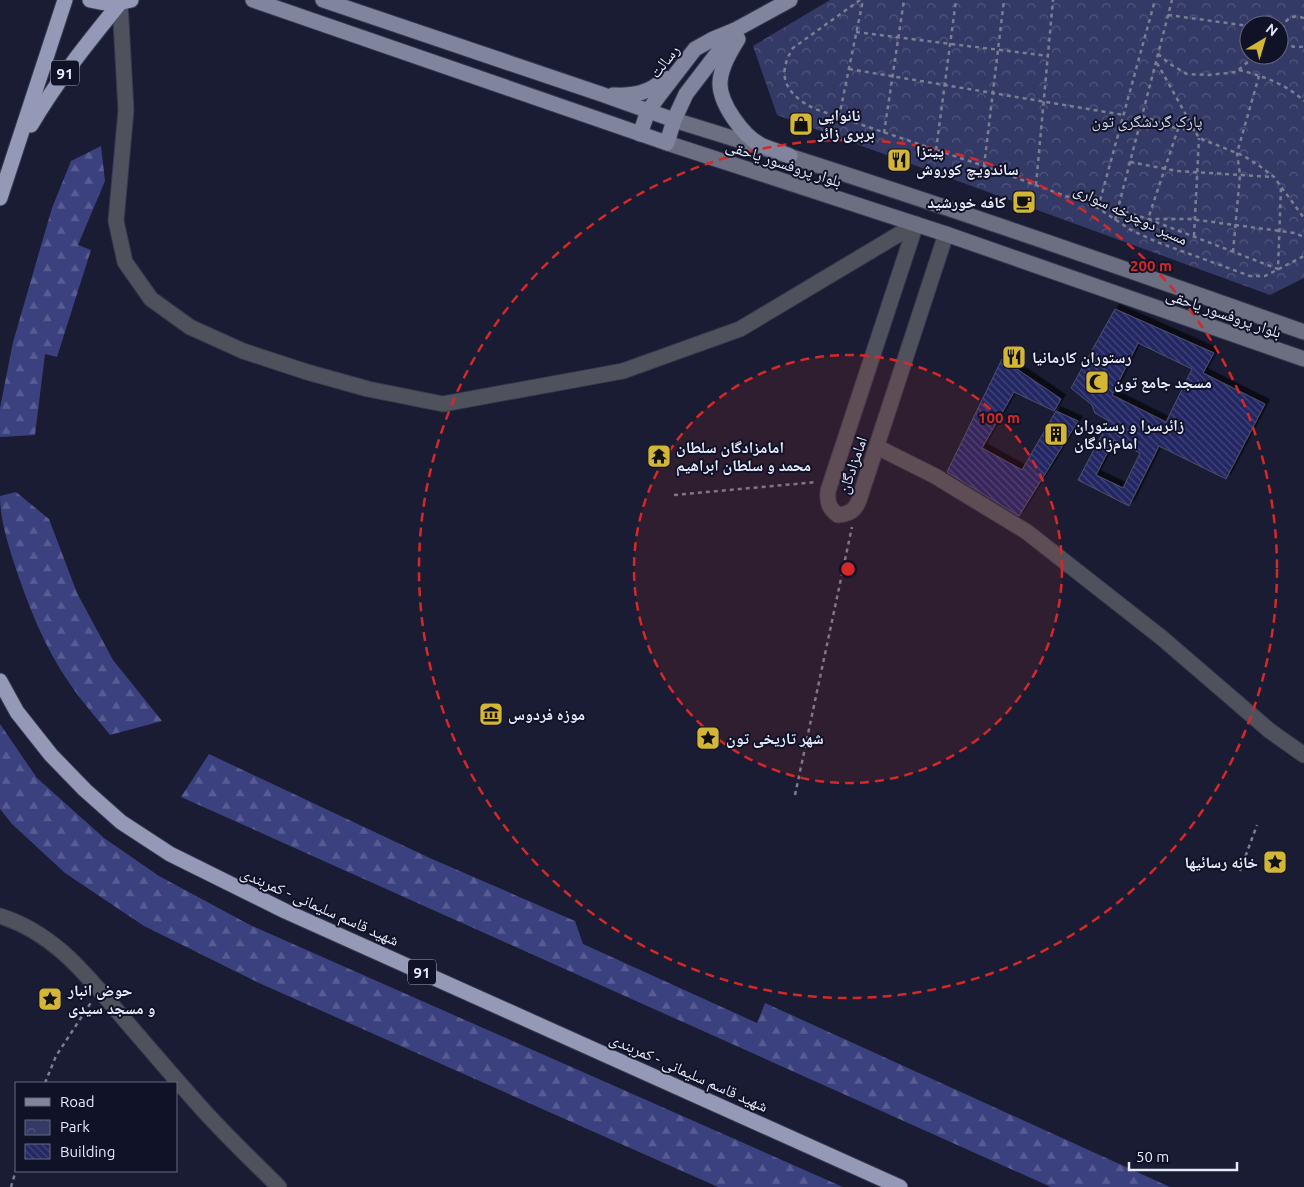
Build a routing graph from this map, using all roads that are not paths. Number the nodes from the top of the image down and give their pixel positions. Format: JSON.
{"nodes":[{"id":1,"x":65,"y":0,"type":"edge"},
{"id":2,"x":90,"y":0,"type":"edge"},
{"id":3,"x":253,"y":0,"type":"edge"},
{"id":4,"x":323,"y":0,"type":"edge"},
{"id":5,"x":790,"y":0,"type":"edge"},
{"id":6,"x":126,"y":2,"type":"edge"},
{"id":7,"x":749,"y":22,"type":"junction"},
{"id":8,"x":735,"y":30,"type":"junction"},
{"id":9,"x":695,"y":49,"type":"junction"},
{"id":10,"x":601,"y":94,"type":"junction"},
{"id":11,"x":658,"y":97,"type":"junction"},
{"id":12,"x":648,"y":111,"type":"junction"},
{"id":13,"x":677,"y":114,"type":"junction"},
{"id":14,"x":640,"y":134,"type":"junction"},
{"id":15,"x":667,"y":142,"type":"junction"},
{"id":16,"x":17,"y":147,"type":"junction"},
{"id":17,"x":790,"y":156,"type":"junction"},
{"id":18,"x":783,"y":181,"type":"junction"},
{"id":19,"x":0,"y":198,"type":"edge"},
{"id":20,"x":916,"y":224,"type":"junction"},
{"id":21,"x":946,"y":234,"type":"junction"},
{"id":22,"x":1304,"y":332,"type":"edge"},
{"id":23,"x":1304,"y":359,"type":"edge"},
{"id":24,"x":876,"y":447,"type":"junction"},
{"id":25,"x":0,"y":681,"type":"edge"},
{"id":26,"x":1304,"y":755,"type":"edge"},
{"id":27,"x":0,"y":916,"type":"edge"},
{"id":28,"x":279,"y":1187,"type":"edge"},
{"id":29,"x":900,"y":1187,"type":"edge"}],
"edges":[{"from":1,"to":16,"type":"highway","number":"91"},
{"from":2,"to":6,"type":"highway"},
{"from":3,"to":14,"type":"main road","name":"بلوار پروفسور یاحقی"},
{"from":4,"to":10,"type":"main road","name":"بلوار پروفسور یاحقی"},
{"from":5,"to":7,"type":"main road","name":"رسالت"},
{"from":6,"to":16,"type":"highway","number":"91"},
{"from":6,"to":20,"type":"street"},
{"from":7,"to":8,"type":"main road","name":"رسالت"},
{"from":7,"to":17,"type":"main road"},
{"from":8,"to":9,"type":"main road","name":"رسالت"},
{"from":8,"to":13,"type":"main road","name":"رسالت"},
{"from":9,"to":10,"type":"main road"},
{"from":9,"to":11,"type":"main road","name":"رسالت"},
{"from":10,"to":12,"type":"main road","name":"بلوار پروفسور یاحقی"},
{"from":11,"to":12,"type":"main road","name":"رسالت"},
{"from":11,"to":13,"type":"main road"},
{"from":12,"to":13,"type":"main road","name":"بلوار پروفسور یاحقی"},
{"from":12,"to":14,"type":"main road","name":"رسالت"},
{"from":13,"to":15,"type":"main road","name":"رسالت"},
{"from":13,"to":17,"type":"main road","name":"بلوار پروفسور یاحقی"},
{"from":14,"to":15,"type":"main road","name":"بلوار پروفسور یاحقی"},
{"from":15,"to":18,"type":"main road","name":"بلوار پروفسور یاحقی"},
{"from":16,"to":19,"type":"highway","number":"91"},
{"from":17,"to":18,"type":"main road"},
{"from":17,"to":22,"type":"main road","name":"بلوار پروفسور یاحقی"},
{"from":18,"to":20,"type":"main road","name":"بلوار پروفسور یاحقی"},
{"from":20,"to":21,"type":"main road","name":"بلوار پروفسور یاحقی"},
{"from":20,"to":24,"type":"street","name":"امامزادگان"},
{"from":21,"to":23,"type":"main road","name":"بلوار پروفسور یاحقی"},
{"from":21,"to":24,"type":"street","name":"امامزادگان"},
{"from":24,"to":26,"type":"street"},
{"from":25,"to":29,"type":"highway","name":"شهید قاسم سلیمانی - کمربندی","number":"91"},
{"from":27,"to":28,"type":"street"}]}
